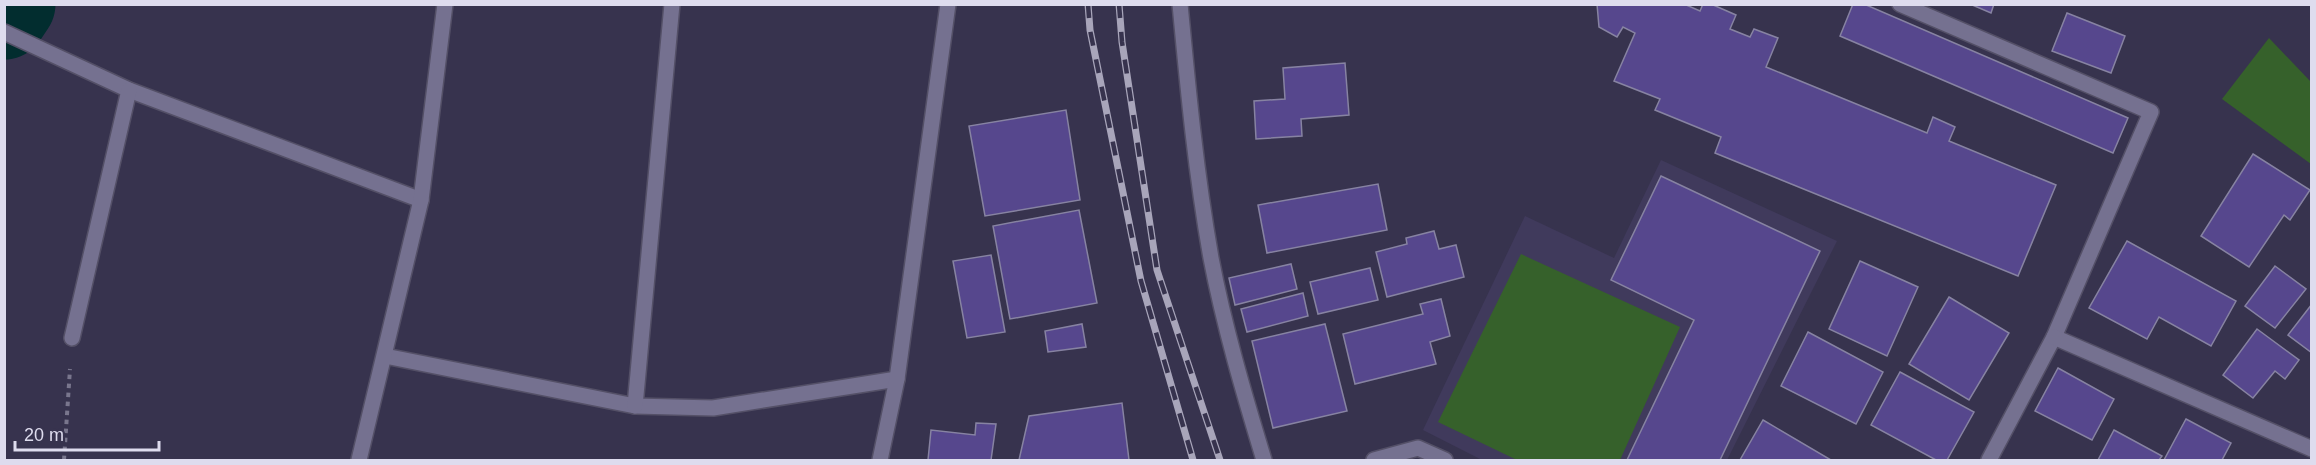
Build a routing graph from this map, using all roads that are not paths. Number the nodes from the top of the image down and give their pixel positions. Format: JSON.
{"nodes":[{"id":1,"x":445,"y":4,"type":"edge"},
{"id":2,"x":672,"y":4,"type":"edge"},
{"id":3,"x":948,"y":4,"type":"edge"},
{"id":4,"x":1180,"y":4,"type":"edge"},
{"id":5,"x":1900,"y":4,"type":"edge"},
{"id":6,"x":4,"y":32,"type":"edge"},
{"id":7,"x":129,"y":90,"type":"junction"},
{"id":8,"x":421,"y":200,"type":"junction"},
{"id":9,"x":2054,"y":337,"type":"junction"},
{"id":10,"x":72,"y":338,"type":"road end"},
{"id":11,"x":385,"y":357,"type":"junction"},
{"id":12,"x":897,"y":379,"type":"junction"},
{"id":13,"x":635,"y":406,"type":"junction"},
{"id":14,"x":2312,"y":449,"type":"edge"},
{"id":15,"x":360,"y":460,"type":"edge"},
{"id":16,"x":880,"y":460,"type":"edge"},
{"id":17,"x":1264,"y":460,"type":"edge"},
{"id":18,"x":1374,"y":460,"type":"edge"},
{"id":19,"x":1444,"y":460,"type":"edge"},
{"id":20,"x":1989,"y":460,"type":"edge"}],
"edges":[{"from":1,"to":8,"type":"street"},
{"from":2,"to":13,"type":"street"},
{"from":3,"to":12,"type":"street"},
{"from":4,"to":17,"type":"street"},
{"from":5,"to":9,"type":"street"},
{"from":6,"to":7,"type":"street"},
{"from":7,"to":8,"type":"street"},
{"from":7,"to":10,"type":"street"},
{"from":8,"to":11,"type":"street"},
{"from":9,"to":14,"type":"street"},
{"from":9,"to":20,"type":"street"},
{"from":11,"to":13,"type":"street"},
{"from":11,"to":15,"type":"street"},
{"from":12,"to":13,"type":"street"},
{"from":12,"to":16,"type":"street"},
{"from":18,"to":19,"type":"street"}]}
